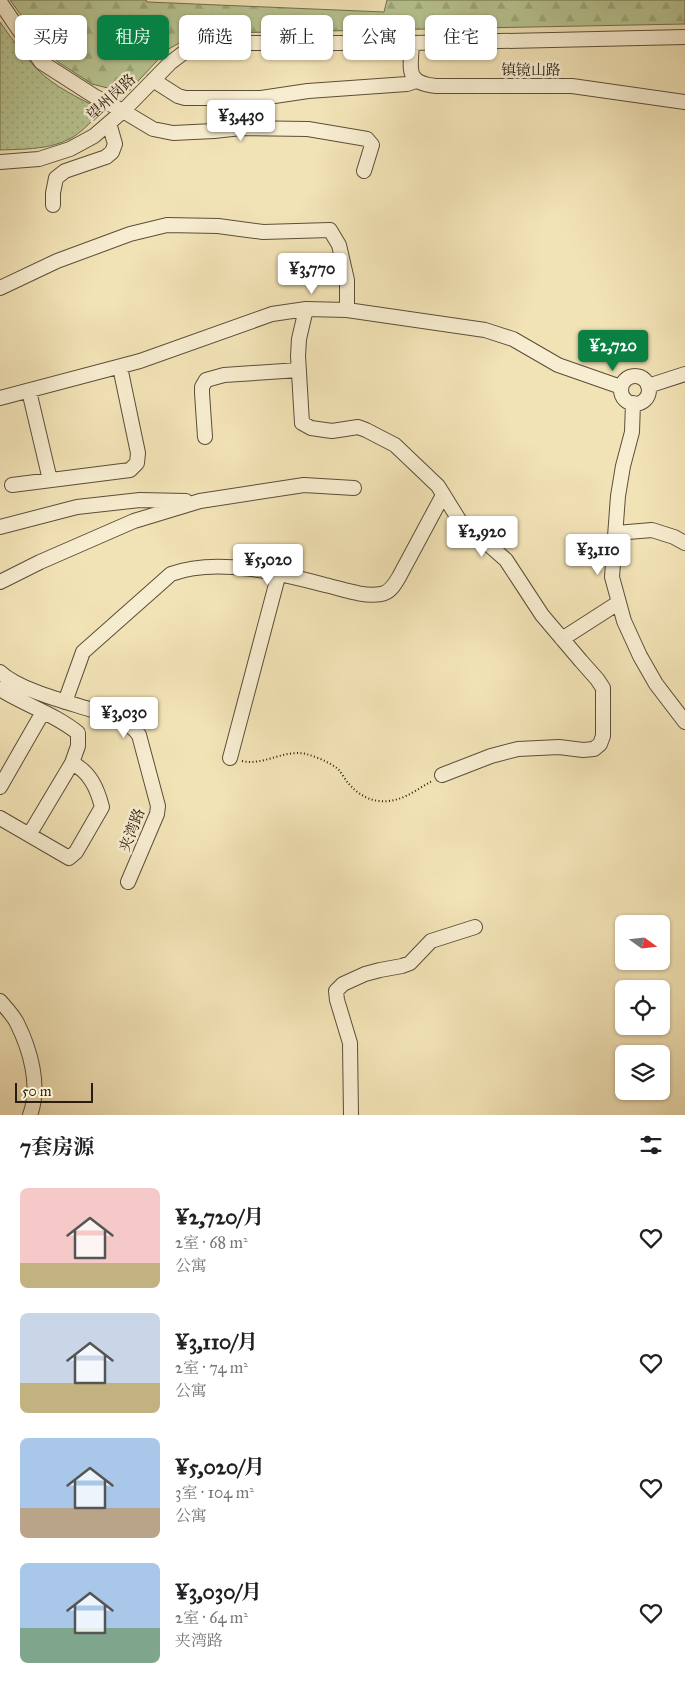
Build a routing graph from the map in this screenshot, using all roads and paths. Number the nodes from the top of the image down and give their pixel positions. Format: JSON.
{"nodes":[{"id":1,"x":3,"y":2,"type":"edge"},
{"id":2,"x":685,"y":37,"type":"edge"},
{"id":3,"x":343,"y":43,"type":"edge"},
{"id":4,"x":415,"y":43,"type":"edge"},
{"id":5,"x":412,"y":60,"type":"edge"},
{"id":6,"x":152,"y":80,"type":"junction"},
{"id":7,"x":416,"y":81,"type":"junction"},
{"id":8,"x":685,"y":102,"type":"edge"},
{"id":9,"x":124,"y":111,"type":"junction"},
{"id":10,"x":109,"y":123,"type":"junction"},
{"id":11,"x":0,"y":162,"type":"edge"},
{"id":12,"x":364,"y":170,"type":"dead end"},
{"id":13,"x":53,"y":205,"type":"dead end"},
{"id":14,"x":0,"y":288,"type":"edge"},
{"id":15,"x":306,"y":309,"type":"junction"},
{"id":16,"x":347,"y":310,"type":"junction"},
{"id":17,"x":120,"y":367,"type":"junction"},
{"id":18,"x":299,"y":370,"type":"junction"},
{"id":19,"x":685,"y":374,"type":"edge"},
{"id":20,"x":648,"y":386,"type":"junction"},
{"id":21,"x":621,"y":387,"type":"junction"},
{"id":22,"x":29,"y":391,"type":"junction"},
{"id":23,"x":0,"y":398,"type":"edge"},
{"id":24,"x":632,"y":403,"type":"junction"},
{"id":25,"x":204,"y":437,"type":"dead end"},
{"id":26,"x":50,"y":480,"type":"junction"},
{"id":27,"x":12,"y":485,"type":"dead end"},
{"id":28,"x":354,"y":488,"type":"dead end"},
{"id":29,"x":443,"y":495,"type":"junction"},
{"id":30,"x":200,"y":501,"type":"junction"},
{"id":31,"x":0,"y":527,"type":"edge"},
{"id":32,"x":616,"y":533,"type":"junction"},
{"id":33,"x":685,"y":543,"type":"edge"},
{"id":34,"x":279,"y":573,"type":"junction"},
{"id":35,"x":0,"y":582,"type":"edge"},
{"id":36,"x":618,"y":603,"type":"junction"},
{"id":37,"x":562,"y":639,"type":"junction"},
{"id":38,"x":0,"y":672,"type":"edge"},
{"id":39,"x":0,"y":689,"type":"edge"},
{"id":40,"x":65,"y":702,"type":"junction"},
{"id":41,"x":43,"y":712,"type":"junction"},
{"id":42,"x":685,"y":722,"type":"edge"},
{"id":43,"x":230,"y":758,"type":"joint"},
{"id":44,"x":72,"y":763,"type":"junction"},
{"id":45,"x":442,"y":775,"type":"joint"},
{"id":46,"x":0,"y":787,"type":"edge"},
{"id":47,"x":0,"y":818,"type":"edge"},
{"id":48,"x":29,"y":835,"type":"junction"},
{"id":49,"x":128,"y":882,"type":"dead end"},
{"id":50,"x":474,"y":927,"type":"dead end"},
{"id":51,"x":0,"y":1001,"type":"edge"},
{"id":52,"x":30,"y":1115,"type":"edge"},
{"id":53,"x":352,"y":1115,"type":"edge"}],
"edges":[{"from":1,"to":9,"type":"street"},
{"from":2,"to":4,"type":"street","name":"望州岗路"},
{"from":3,"to":6,"type":"street","name":"望州岗路"},
{"from":5,"to":7,"type":"street"},
{"from":6,"to":7,"type":"street"},
{"from":6,"to":9,"type":"street","name":"望州岗路"},
{"from":7,"to":8,"type":"street","name":"镇镜山路"},
{"from":9,"to":10,"type":"street","name":"望州岗路"},
{"from":9,"to":12,"type":"street"},
{"from":10,"to":11,"type":"street","name":"望州岗路"},
{"from":10,"to":13,"type":"street"},
{"from":14,"to":16,"type":"street"},
{"from":15,"to":16,"type":"street"},
{"from":15,"to":17,"type":"street"},
{"from":15,"to":18,"type":"street"},
{"from":16,"to":21,"type":"street"},
{"from":17,"to":22,"type":"street"},
{"from":17,"to":26,"type":"street"},
{"from":18,"to":25,"type":"street"},
{"from":18,"to":29,"type":"street"},
{"from":19,"to":20,"type":"street"},
{"from":20,"to":21,"type":"street"},
{"from":20,"to":24,"type":"street"},
{"from":21,"to":24,"type":"street"},
{"from":22,"to":23,"type":"street"},
{"from":22,"to":26,"type":"street"},
{"from":24,"to":32,"type":"street"},
{"from":26,"to":27,"type":"street"},
{"from":28,"to":30,"type":"street"},
{"from":29,"to":34,"type":"street"},
{"from":29,"to":37,"type":"street"},
{"from":30,"to":31,"type":"street"},
{"from":30,"to":35,"type":"street"},
{"from":32,"to":33,"type":"street"},
{"from":32,"to":36,"type":"street"},
{"from":34,"to":40,"type":"street"},
{"from":34,"to":43,"type":"street"},
{"from":36,"to":37,"type":"street"},
{"from":36,"to":42,"type":"street"},
{"from":37,"to":45,"type":"street"},
{"from":38,"to":40,"type":"street","name":"夹湾路"},
{"from":39,"to":41,"type":"street"},
{"from":40,"to":49,"type":"street","name":"夹湾路"},
{"from":41,"to":44,"type":"street"},
{"from":41,"to":46,"type":"street"},
{"from":43,"to":45,"type":"path"},
{"from":44,"to":48,"type":"street"},
{"from":44,"to":48,"type":"street"},
{"from":47,"to":48,"type":"street"},
{"from":50,"to":53,"type":"street"},
{"from":51,"to":52,"type":"street"}]}
